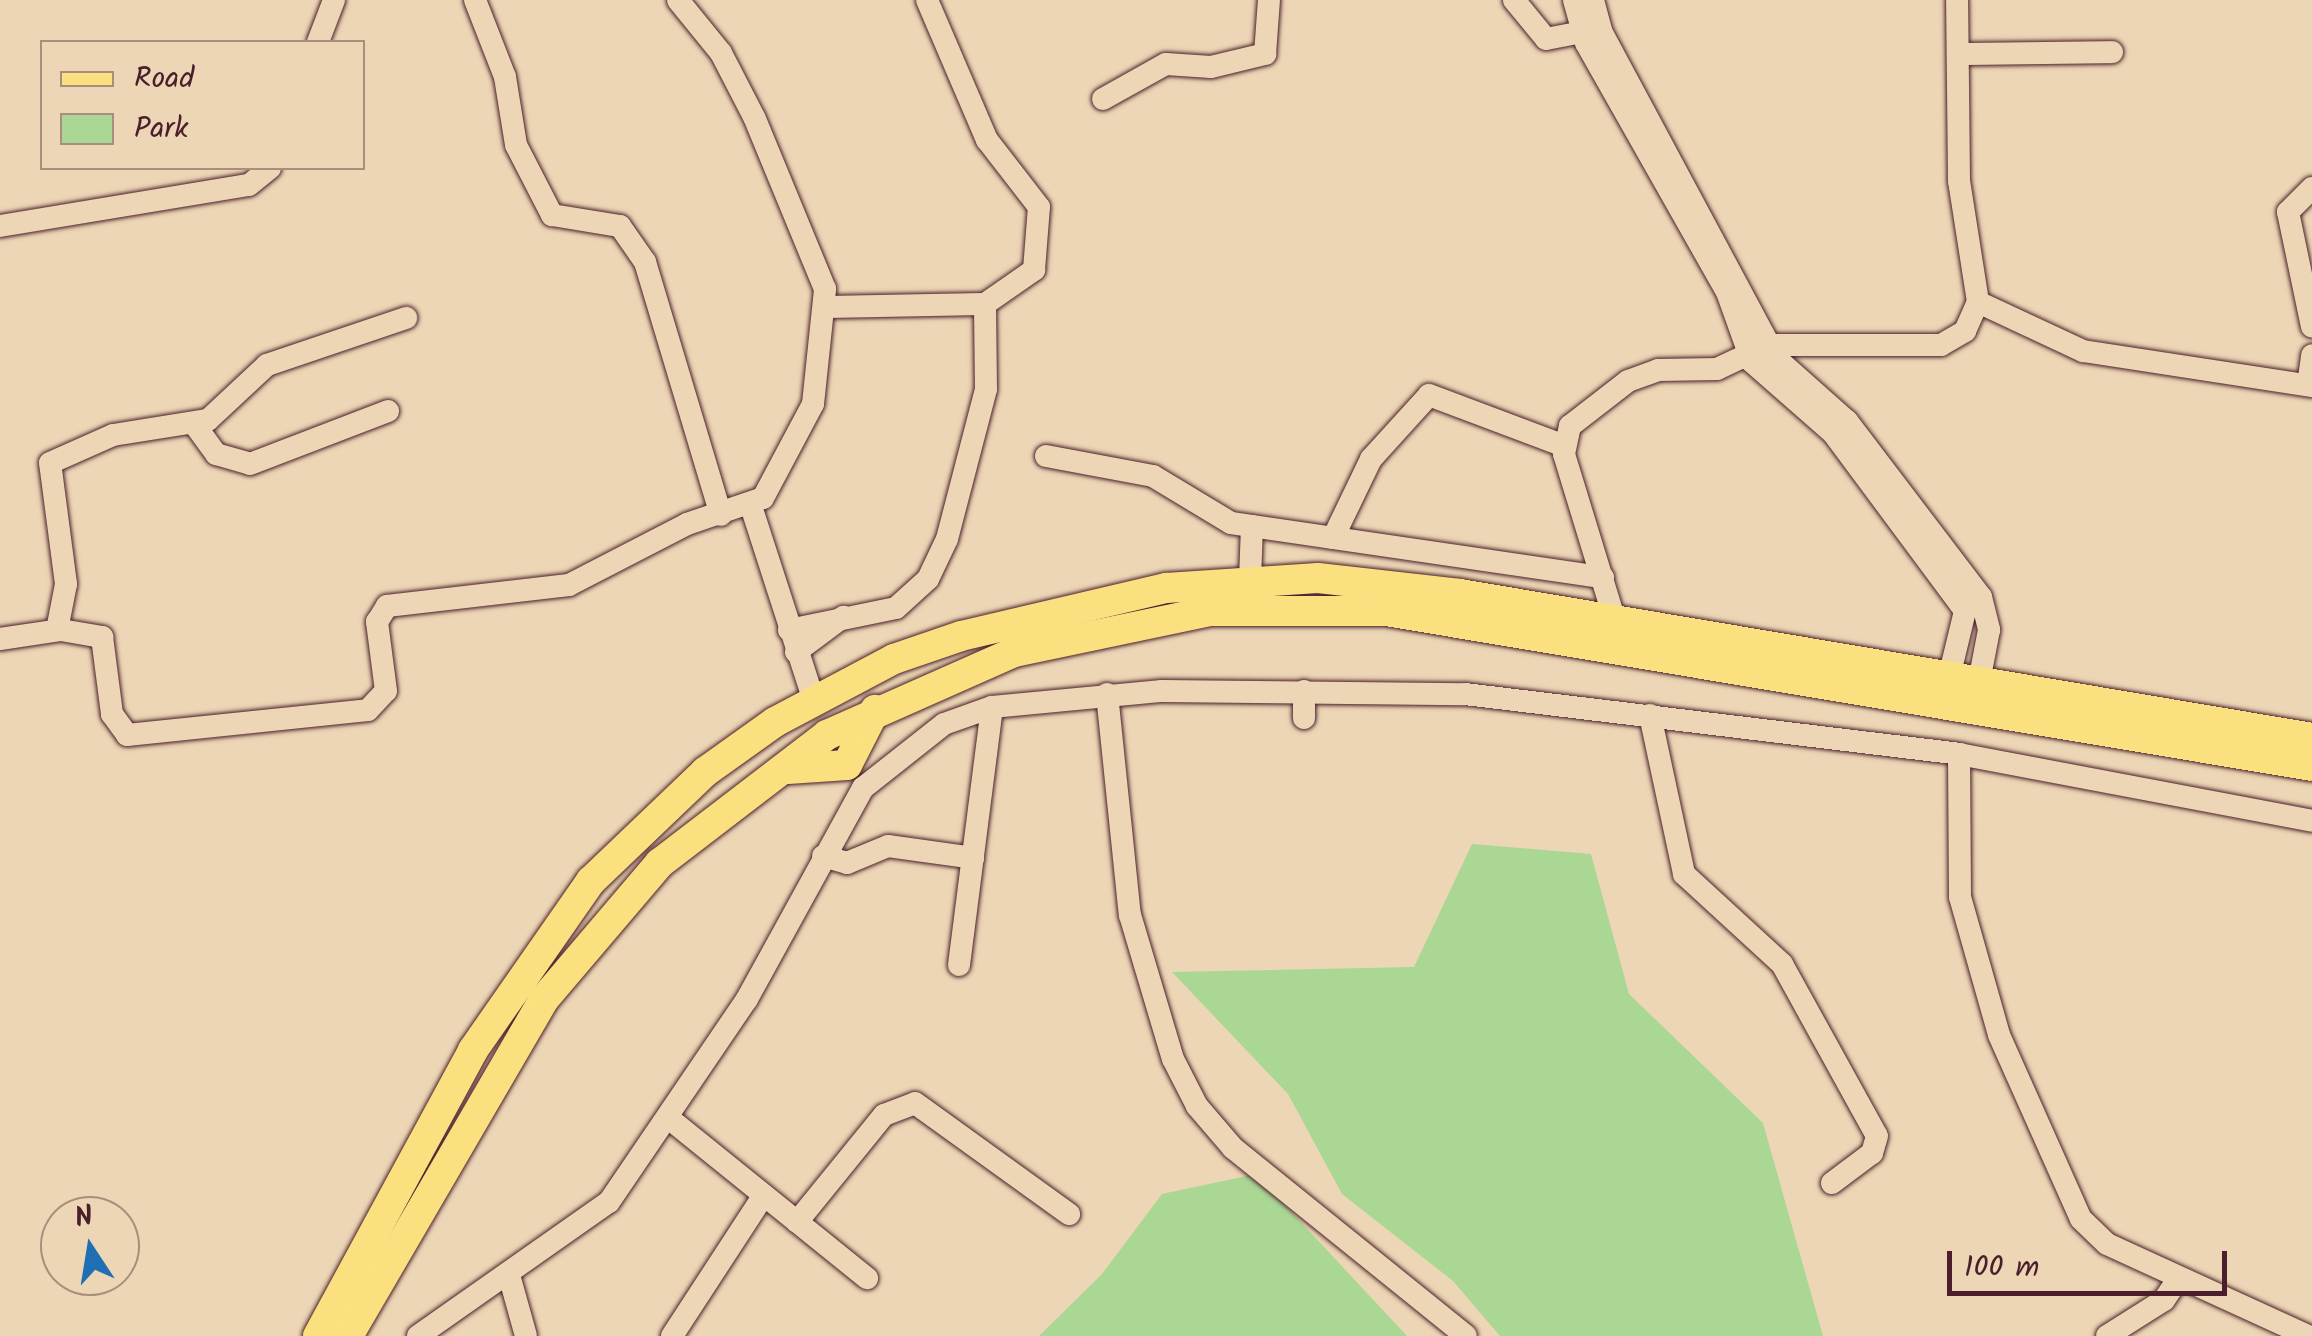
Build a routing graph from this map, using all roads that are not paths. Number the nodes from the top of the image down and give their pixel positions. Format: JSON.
{"nodes":[{"id":1,"x":334,"y":0,"type":"edge"},
{"id":2,"x":475,"y":0,"type":"edge"},
{"id":3,"x":678,"y":0,"type":"edge"},
{"id":4,"x":928,"y":0,"type":"edge"},
{"id":5,"x":1269,"y":0,"type":"edge"},
{"id":6,"x":1514,"y":0,"type":"edge"},
{"id":7,"x":1574,"y":0,"type":"edge"},
{"id":8,"x":1593,"y":0,"type":"edge"},
{"id":9,"x":1957,"y":11,"type":"edge"},
{"id":10,"x":1582,"y":32,"type":"junction"},
{"id":11,"x":319,"y":40,"type":"edge"},
{"id":12,"x":1996,"y":50,"type":"junction"},
{"id":13,"x":2112,"y":52,"type":"dead end"},
{"id":14,"x":1958,"y":54,"type":"junction"},
{"id":15,"x":1103,"y":99,"type":"dead end"},
{"id":16,"x":268,"y":170,"type":"edge"},
{"id":17,"x":2312,"y":188,"type":"edge"},
{"id":18,"x":0,"y":226,"type":"edge"},
{"id":19,"x":1978,"y":302,"type":"junction"},
{"id":20,"x":985,"y":304,"type":"junction"},
{"id":21,"x":825,"y":307,"type":"junction"},
{"id":22,"x":406,"y":318,"type":"dead end"},
{"id":23,"x":2312,"y":327,"type":"edge"},
{"id":24,"x":1758,"y":349,"type":"junction"},
{"id":25,"x":2312,"y":355,"type":"edge"},
{"id":26,"x":2310,"y":385,"type":"edge"},
{"id":27,"x":388,"y":411,"type":"dead end"},
{"id":28,"x":195,"y":425,"type":"junction"},
{"id":29,"x":1562,"y":445,"type":"junction"},
{"id":30,"x":1046,"y":456,"type":"dead end"},
{"id":31,"x":752,"y":506,"type":"junction"},
{"id":32,"x":721,"y":515,"type":"junction"},
{"id":33,"x":1252,"y":526,"type":"junction"},
{"id":34,"x":1333,"y":538,"type":"junction"},
{"id":35,"x":1603,"y":577,"type":"junction"},
{"id":36,"x":1250,"y":580,"type":"junction"},
{"id":37,"x":1615,"y":620,"type":"junction"},
{"id":38,"x":57,"y":630,"type":"junction"},
{"id":39,"x":0,"y":639,"type":"edge"},
{"id":40,"x":793,"y":641,"type":"junction"},
{"id":41,"x":1964,"y":679,"type":"junction"},
{"id":42,"x":1304,"y":691,"type":"junction"},
{"id":43,"x":1106,"y":694,"type":"junction"},
{"id":44,"x":813,"y":698,"type":"junction"},
{"id":45,"x":992,"y":707,"type":"junction"},
{"id":46,"x":874,"y":710,"type":"junction"},
{"id":47,"x":1650,"y":715,"type":"junction"},
{"id":48,"x":1304,"y":718,"type":"dead end"},
{"id":49,"x":827,"y":735,"type":"junction"},
{"id":50,"x":2312,"y":738,"type":"edge"},
{"id":51,"x":738,"y":748,"type":"junction"},
{"id":52,"x":1959,"y":754,"type":"junction"},
{"id":53,"x":2312,"y":766,"type":"edge"},
{"id":54,"x":772,"y":774,"type":"junction"},
{"id":55,"x":855,"y":776,"type":"junction"},
{"id":56,"x":2312,"y":821,"type":"edge"},
{"id":57,"x":823,"y":856,"type":"junction"},
{"id":58,"x":973,"y":858,"type":"junction"},
{"id":59,"x":959,"y":965,"type":"dead end"},
{"id":60,"x":671,"y":1120,"type":"junction"},
{"id":61,"x":1832,"y":1183,"type":"dead end"},
{"id":62,"x":764,"y":1195,"type":"junction"},
{"id":63,"x":1068,"y":1214,"type":"dead end"},
{"id":64,"x":797,"y":1222,"type":"junction"},
{"id":65,"x":509,"y":1275,"type":"junction"},
{"id":66,"x":867,"y":1278,"type":"dead end"},
{"id":67,"x":2180,"y":1278,"type":"junction"},
{"id":68,"x":318,"y":1336,"type":"edge"},
{"id":69,"x":348,"y":1336,"type":"edge"},
{"id":70,"x":418,"y":1336,"type":"edge"},
{"id":71,"x":526,"y":1336,"type":"edge"},
{"id":72,"x":672,"y":1336,"type":"edge"},
{"id":73,"x":1466,"y":1336,"type":"edge"},
{"id":74,"x":2107,"y":1336,"type":"edge"},
{"id":75,"x":2308,"y":1336,"type":"edge"}],
"edges":[{"from":1,"to":11,"type":"street"},
{"from":2,"to":32,"type":"street"},
{"from":3,"to":21,"type":"street"},
{"from":4,"to":20,"type":"street"},
{"from":5,"to":15,"type":"street"},
{"from":6,"to":10,"type":"street"},
{"from":7,"to":10,"type":"street"},
{"from":8,"to":24,"type":"street"},
{"from":9,"to":12,"type":"street"},
{"from":9,"to":14,"type":"street"},
{"from":10,"to":24,"type":"street"},
{"from":12,"to":13,"type":"street"},
{"from":12,"to":14,"type":"street"},
{"from":14,"to":19,"type":"street"},
{"from":16,"to":18,"type":"street"},
{"from":17,"to":23,"type":"street"},
{"from":19,"to":24,"type":"street"},
{"from":19,"to":26,"type":"street"},
{"from":20,"to":21,"type":"street"},
{"from":20,"to":40,"type":"street"},
{"from":21,"to":31,"type":"street"},
{"from":22,"to":28,"type":"street"},
{"from":24,"to":29,"type":"street"},
{"from":24,"to":41,"type":"street"},
{"from":25,"to":26,"type":"street"},
{"from":27,"to":28,"type":"street"},
{"from":28,"to":38,"type":"street"},
{"from":29,"to":34,"type":"street"},
{"from":29,"to":35,"type":"street"},
{"from":30,"to":33,"type":"street"},
{"from":31,"to":32,"type":"street"},
{"from":31,"to":40,"type":"street"},
{"from":32,"to":38,"type":"street"},
{"from":33,"to":34,"type":"street"},
{"from":33,"to":36,"type":"street"},
{"from":34,"to":35,"type":"street"},
{"from":35,"to":37,"type":"street"},
{"from":36,"to":37,"type":"main road"},
{"from":36,"to":44,"type":"main road"},
{"from":37,"to":41,"type":"main road"},
{"from":38,"to":39,"type":"street"},
{"from":40,"to":44,"type":"street"},
{"from":41,"to":50,"type":"main road"},
{"from":42,"to":43,"type":"street"},
{"from":42,"to":47,"type":"street"},
{"from":42,"to":48,"type":"street"},
{"from":43,"to":45,"type":"street"},
{"from":43,"to":73,"type":"street"},
{"from":44,"to":51,"type":"main road"},
{"from":45,"to":55,"type":"street"},
{"from":45,"to":58,"type":"street"},
{"from":46,"to":49,"type":"main road"},
{"from":46,"to":53,"type":"main road"},
{"from":46,"to":55,"type":"main road"},
{"from":47,"to":52,"type":"street"},
{"from":47,"to":61,"type":"street"},
{"from":49,"to":51,"type":"main road"},
{"from":49,"to":54,"type":"main road"},
{"from":49,"to":55,"type":"street"},
{"from":51,"to":68,"type":"main road"},
{"from":52,"to":56,"type":"street"},
{"from":52,"to":67,"type":"street"},
{"from":54,"to":55,"type":"main road"},
{"from":54,"to":69,"type":"main road"},
{"from":55,"to":57,"type":"street"},
{"from":57,"to":58,"type":"street"},
{"from":57,"to":60,"type":"street"},
{"from":58,"to":59,"type":"street"},
{"from":60,"to":62,"type":"street"},
{"from":60,"to":65,"type":"street"},
{"from":62,"to":64,"type":"street"},
{"from":62,"to":72,"type":"street"},
{"from":63,"to":64,"type":"street"},
{"from":64,"to":66,"type":"street"},
{"from":65,"to":70,"type":"street"},
{"from":65,"to":71,"type":"street"},
{"from":67,"to":74,"type":"street"},
{"from":67,"to":75,"type":"street"}]}
